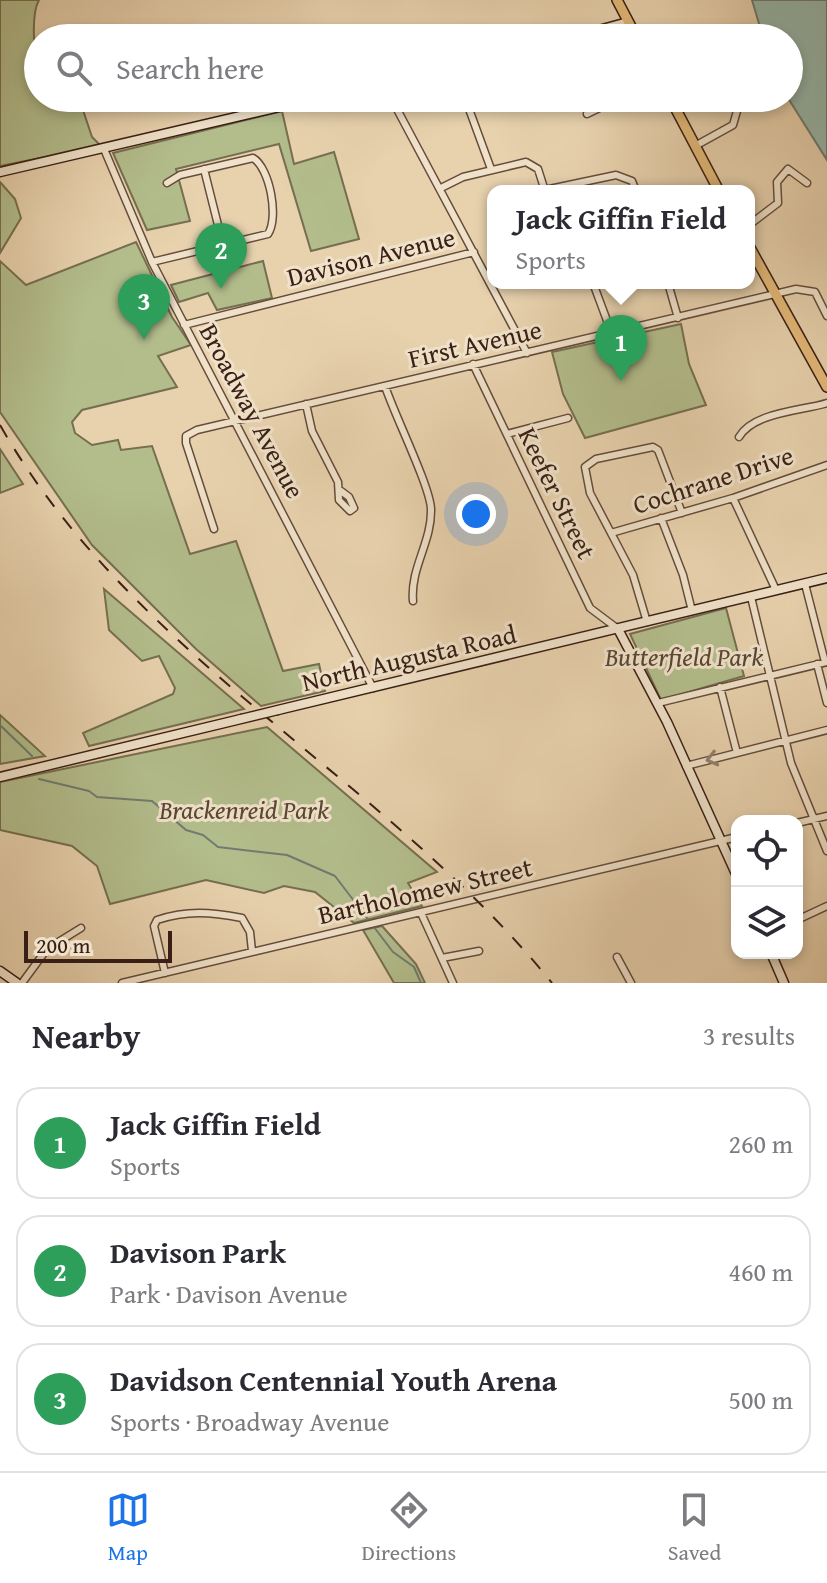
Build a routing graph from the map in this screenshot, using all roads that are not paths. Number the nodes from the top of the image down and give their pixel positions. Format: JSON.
{"nodes":[{"id":1,"x":617,"y":0,"type":"edge"},
{"id":2,"x":628,"y":22,"type":"joint"},
{"id":3,"x":621,"y":24,"type":"edge"},
{"id":4,"x":259,"y":112,"type":"edge"},
{"id":5,"x":399,"y":112,"type":"edge"},
{"id":6,"x":470,"y":112,"type":"edge"},
{"id":7,"x":591,"y":112,"type":"edge"},
{"id":8,"x":677,"y":112,"type":"edge"},
{"id":9,"x":737,"y":112,"type":"edge"},
{"id":10,"x":587,"y":114,"type":"dead end"},
{"id":11,"x":695,"y":146,"type":"junction"},
{"id":12,"x":104,"y":149,"type":"junction"},
{"id":13,"x":204,"y":169,"type":"junction"},
{"id":14,"x":491,"y":169,"type":"junction"},
{"id":15,"x":0,"y":172,"type":"edge"},
{"id":16,"x":167,"y":183,"type":"dead end"},
{"id":17,"x":807,"y":183,"type":"dead end"},
{"id":18,"x":542,"y":185,"type":"edge"},
{"id":19,"x":572,"y":185,"type":"edge"},
{"id":20,"x":634,"y":185,"type":"edge"},
{"id":21,"x":716,"y":185,"type":"edge"},
{"id":22,"x":441,"y":188,"type":"junction"},
{"id":23,"x":755,"y":220,"type":"edge"},
{"id":24,"x":223,"y":245,"type":"junction"},
{"id":25,"x":474,"y":252,"type":"junction"},
{"id":26,"x":755,"y":257,"type":"edge"},
{"id":27,"x":152,"y":262,"type":"junction"},
{"id":28,"x":487,"y":277,"type":"edge"},
{"id":29,"x":493,"y":289,"type":"edge"},
{"id":30,"x":595,"y":289,"type":"edge"},
{"id":31,"x":670,"y":289,"type":"edge"},
{"id":32,"x":775,"y":295,"type":"junction"},
{"id":33,"x":827,"y":316,"type":"edge"},
{"id":34,"x":678,"y":318,"type":"junction"},
{"id":35,"x":184,"y":325,"type":"junction"},
{"id":36,"x":612,"y":334,"type":"junction"},
{"id":37,"x":527,"y":353,"type":"junction"},
{"id":38,"x":473,"y":364,"type":"junction"},
{"id":39,"x":385,"y":386,"type":"junction"},
{"id":40,"x":827,"y":387,"type":"edge"},
{"id":41,"x":827,"y":403,"type":"edge"},
{"id":42,"x":306,"y":404,"type":"junction"},
{"id":43,"x":568,"y":418,"type":"dead end"},
{"id":44,"x":236,"y":420,"type":"junction"},
{"id":45,"x":507,"y":434,"type":"junction"},
{"id":46,"x":739,"y":437,"type":"dead end"},
{"id":47,"x":827,"y":465,"type":"edge"},
{"id":48,"x":341,"y":491,"type":"dead end"},
{"id":49,"x":733,"y":498,"type":"junction"},
{"id":50,"x":682,"y":513,"type":"junction"},
{"id":51,"x":661,"y":518,"type":"junction"},
{"id":52,"x":214,"y":529,"type":"dead end"},
{"id":53,"x":611,"y":533,"type":"junction"},
{"id":54,"x":827,"y":578,"type":"edge"},
{"id":55,"x":805,"y":584,"type":"junction"},
{"id":56,"x":776,"y":590,"type":"junction"},
{"id":57,"x":751,"y":597,"type":"junction"},
{"id":58,"x":413,"y":601,"type":"dead end"},
{"id":59,"x":692,"y":611,"type":"junction"},
{"id":60,"x":647,"y":622,"type":"junction"},
{"id":61,"x":618,"y":629,"type":"junction"},
{"id":62,"x":823,"y":663,"type":"edge"},
{"id":63,"x":770,"y":676,"type":"junction"},
{"id":64,"x":720,"y":687,"type":"junction"},
{"id":65,"x":373,"y":688,"type":"junction"},
{"id":66,"x":658,"y":703,"type":"junction"},
{"id":67,"x":827,"y":703,"type":"edge"},
{"id":68,"x":827,"y":730,"type":"edge"},
{"id":69,"x":785,"y":741,"type":"junction"},
{"id":70,"x":737,"y":753,"type":"junction"},
{"id":71,"x":686,"y":766,"type":"junction"},
{"id":72,"x":0,"y":777,"type":"edge"},
{"id":73,"x":827,"y":816,"type":"edge"},
{"id":74,"x":813,"y":819,"type":"junction"},
{"id":75,"x":803,"y":822,"type":"edge"},
{"id":76,"x":731,"y":838,"type":"edge"},
{"id":77,"x":721,"y":841,"type":"junction"},
{"id":78,"x":827,"y":851,"type":"edge"},
{"id":79,"x":731,"y":863,"type":"edge"},
{"id":80,"x":827,"y":906,"type":"edge"},
{"id":81,"x":421,"y":913,"type":"junction"},
{"id":82,"x":803,"y":917,"type":"edge"},
{"id":83,"x":81,"y":928,"type":"dead end"},
{"id":84,"x":252,"y":951,"type":"junction"},
{"id":85,"x":479,"y":951,"type":"dead end"},
{"id":86,"x":617,"y":957,"type":"dead end"},
{"id":87,"x":442,"y":958,"type":"junction"},
{"id":88,"x":774,"y":959,"type":"edge"},
{"id":89,"x":165,"y":973,"type":"junction"},
{"id":90,"x":4,"y":977,"type":"edge"},
{"id":91,"x":20,"y":983,"type":"edge"},
{"id":92,"x":122,"y":983,"type":"edge"},
{"id":93,"x":453,"y":983,"type":"edge"},
{"id":94,"x":631,"y":983,"type":"edge"},
{"id":95,"x":784,"y":983,"type":"edge"}],
"edges":[{"from":1,"to":2,"type":"main road"},
{"from":2,"to":3,"type":"main road"},
{"from":4,"to":12,"type":"main road"},
{"from":5,"to":22,"type":"street"},
{"from":6,"to":14,"type":"street"},
{"from":7,"to":10,"type":"street"},
{"from":8,"to":11,"type":"main road"},
{"from":9,"to":11,"type":"street"},
{"from":11,"to":21,"type":"main road"},
{"from":12,"to":15,"type":"main road"},
{"from":12,"to":27,"type":"street","name":"Broadway Avenue"},
{"from":13,"to":16,"type":"street"},
{"from":13,"to":24,"type":"street"},
{"from":13,"to":24,"type":"street"},
{"from":14,"to":18,"type":"street"},
{"from":14,"to":22,"type":"street"},
{"from":17,"to":23,"type":"street"},
{"from":19,"to":20,"type":"street"},
{"from":22,"to":25,"type":"street"},
{"from":24,"to":27,"type":"street"},
{"from":25,"to":28,"type":"street"},
{"from":25,"to":35,"type":"street","name":"Davison Avenue"},
{"from":26,"to":32,"type":"main road"},
{"from":27,"to":35,"type":"street","name":"Broadway Avenue"},
{"from":29,"to":37,"type":"street"},
{"from":30,"to":36,"type":"street"},
{"from":31,"to":34,"type":"street"},
{"from":32,"to":33,"type":"street","name":"First Avenue"},
{"from":32,"to":34,"type":"street","name":"First Avenue"},
{"from":32,"to":40,"type":"main road"},
{"from":34,"to":36,"type":"street","name":"First Avenue"},
{"from":35,"to":44,"type":"street","name":"Broadway Avenue"},
{"from":36,"to":37,"type":"street","name":"First Avenue"},
{"from":37,"to":38,"type":"street","name":"First Avenue"},
{"from":38,"to":39,"type":"street","name":"First Avenue"},
{"from":38,"to":45,"type":"street","name":"Keefer Street"},
{"from":39,"to":42,"type":"street","name":"First Avenue"},
{"from":39,"to":58,"type":"street"},
{"from":41,"to":46,"type":"street"},
{"from":42,"to":44,"type":"street","name":"First Avenue"},
{"from":42,"to":48,"type":"street"},
{"from":43,"to":45,"type":"street"},
{"from":44,"to":52,"type":"street","name":"First Avenue"},
{"from":44,"to":65,"type":"street","name":"Broadway Avenue"},
{"from":45,"to":61,"type":"street","name":"Keefer Street"},
{"from":47,"to":49,"type":"street","name":"Cochrane Drive"},
{"from":49,"to":50,"type":"street","name":"Cochrane Drive"},
{"from":49,"to":56,"type":"street"},
{"from":50,"to":51,"type":"street","name":"Cochrane Drive"},
{"from":50,"to":53,"type":"street"},
{"from":51,"to":53,"type":"street","name":"Cochrane Drive"},
{"from":51,"to":59,"type":"street"},
{"from":53,"to":60,"type":"street"},
{"from":54,"to":55,"type":"main road","name":"North Augusta Road"},
{"from":55,"to":56,"type":"main road","name":"North Augusta Road"},
{"from":55,"to":62,"type":"street"},
{"from":56,"to":57,"type":"main road","name":"North Augusta Road"},
{"from":57,"to":59,"type":"main road","name":"North Augusta Road"},
{"from":57,"to":63,"type":"street"},
{"from":59,"to":60,"type":"main road","name":"North Augusta Road"},
{"from":60,"to":61,"type":"main road","name":"North Augusta Road"},
{"from":61,"to":65,"type":"main road","name":"North Augusta Road"},
{"from":61,"to":66,"type":"main road"},
{"from":62,"to":63,"type":"street"},
{"from":62,"to":67,"type":"street"},
{"from":63,"to":64,"type":"street"},
{"from":63,"to":69,"type":"street"},
{"from":64,"to":66,"type":"street"},
{"from":64,"to":70,"type":"street"},
{"from":65,"to":72,"type":"main road","name":"North Augusta Road","bridge":true},
{"from":66,"to":71,"type":"main road"},
{"from":68,"to":69,"type":"street"},
{"from":69,"to":70,"type":"street"},
{"from":69,"to":74,"type":"street"},
{"from":70,"to":71,"type":"street","one_way":true},
{"from":71,"to":77,"type":"main road"},
{"from":73,"to":74,"type":"street"},
{"from":74,"to":75,"type":"street"},
{"from":74,"to":78,"type":"street"},
{"from":76,"to":77,"type":"street","name":"Bartholomew Street"},
{"from":77,"to":79,"type":"main road"},
{"from":77,"to":81,"type":"street","name":"Bartholomew Street"},
{"from":80,"to":82,"type":"street"},
{"from":81,"to":84,"type":"street","name":"Bartholomew Street"},
{"from":81,"to":87,"type":"street"},
{"from":83,"to":91,"type":"street"},
{"from":84,"to":89,"type":"street","name":"Bartholomew Street"},
{"from":84,"to":89,"type":"street"},
{"from":85,"to":87,"type":"street"},
{"from":86,"to":94,"type":"street"},
{"from":87,"to":93,"type":"street"},
{"from":88,"to":95,"type":"main road"},
{"from":89,"to":92,"type":"street","name":"Bartholomew Street"},
{"from":90,"to":91,"type":"main road"}]}
